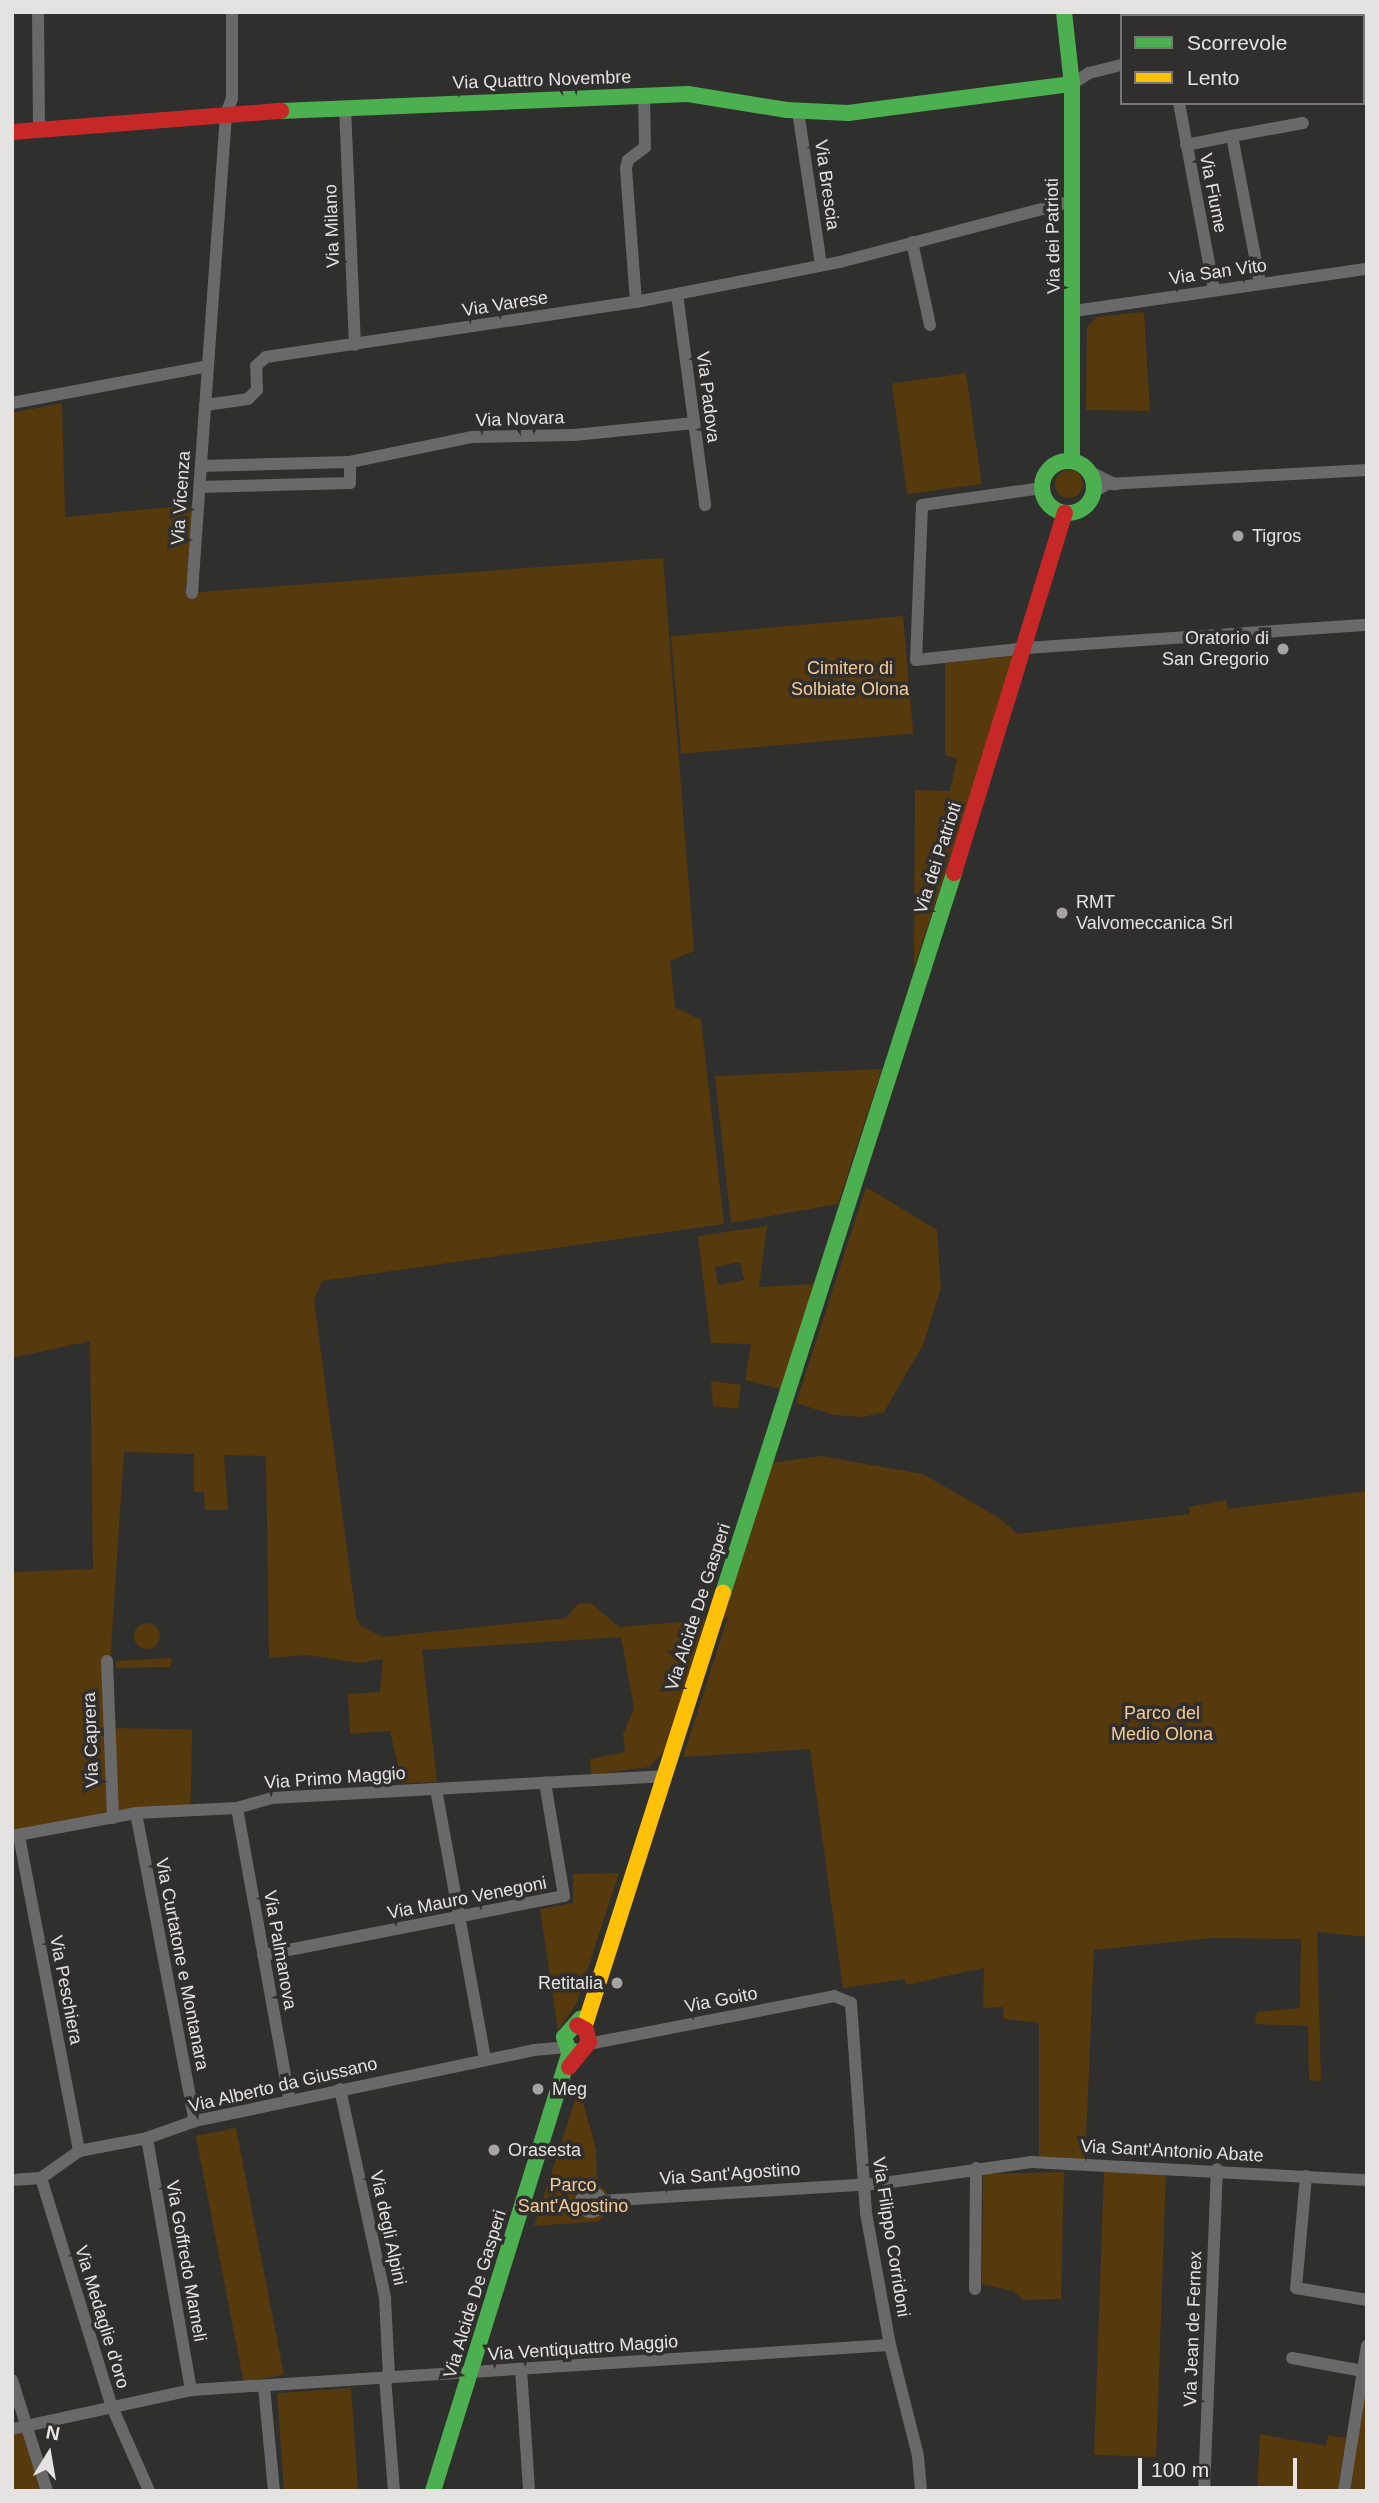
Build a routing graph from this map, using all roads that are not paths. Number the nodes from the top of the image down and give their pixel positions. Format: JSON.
{"nodes":[{"id":1,"x":38,"y":12,"type":"edge"},
{"id":2,"x":232,"y":12,"type":"edge"},
{"id":3,"x":1064,"y":12,"type":"edge"},
{"id":4,"x":1120,"y":66,"type":"edge"},
{"id":5,"x":1072,"y":84,"type":"junction"},
{"id":6,"x":644,"y":95,"type":"junction"},
{"id":7,"x":1178,"y":105,"type":"edge"},
{"id":8,"x":345,"y":107,"type":"junction"},
{"id":9,"x":798,"y":111,"type":"junction"},
{"id":10,"x":226,"y":113,"type":"junction"},
{"id":11,"x":1303,"y":123,"type":"dead end"},
{"id":12,"x":39,"y":130,"type":"junction"},
{"id":13,"x":12,"y":132,"type":"edge"},
{"id":14,"x":1232,"y":136,"type":"junction"},
{"id":15,"x":1186,"y":145,"type":"junction"},
{"id":16,"x":1072,"y":201,"type":"junction"},
{"id":17,"x":912,"y":242,"type":"junction"},
{"id":18,"x":821,"y":265,"type":"junction"},
{"id":19,"x":1367,"y":269,"type":"edge"},
{"id":20,"x":1260,"y":283,"type":"junction"},
{"id":21,"x":1214,"y":290,"type":"junction"},
{"id":22,"x":677,"y":294,"type":"junction"},
{"id":23,"x":636,"y":302,"type":"junction"},
{"id":24,"x":1073,"y":311,"type":"junction"},
{"id":25,"x":930,"y":326,"type":"dead end"},
{"id":26,"x":355,"y":345,"type":"junction"},
{"id":27,"x":208,"y":366,"type":"junction"},
{"id":28,"x":12,"y":402,"type":"edge"},
{"id":29,"x":205,"y":405,"type":"junction"},
{"id":30,"x":694,"y":423,"type":"junction"},
{"id":31,"x":1072,"y":461,"type":"junction"},
{"id":32,"x":350,"y":462,"type":"junction"},
{"id":33,"x":201,"y":466,"type":"junction"},
{"id":34,"x":1367,"y":470,"type":"edge"},
{"id":35,"x":1090,"y":472,"type":"junction"},
{"id":36,"x":1115,"y":484,"type":"junction"},
{"id":37,"x":200,"y":486,"type":"junction"},
{"id":38,"x":1042,"y":488,"type":"junction"},
{"id":39,"x":1094,"y":492,"type":"junction"},
{"id":40,"x":705,"y":505,"type":"dead end"},
{"id":41,"x":1065,"y":513,"type":"junction"},
{"id":42,"x":192,"y":593,"type":"dead end"},
{"id":43,"x":1367,"y":625,"type":"edge"},
{"id":44,"x":1026,"y":648,"type":"junction"},
{"id":45,"x":844,"y":1214,"type":"joint"},
{"id":46,"x":107,"y":1661,"type":"dead end"},
{"id":47,"x":662,"y":1776,"type":"junction"},
{"id":48,"x":545,"y":1783,"type":"junction"},
{"id":49,"x":436,"y":1788,"type":"junction"},
{"id":50,"x":237,"y":1808,"type":"junction"},
{"id":51,"x":136,"y":1813,"type":"junction"},
{"id":52,"x":113,"y":1818,"type":"junction"},
{"id":53,"x":16,"y":1836,"type":"edge"},
{"id":54,"x":460,"y":1917,"type":"junction"},
{"id":55,"x":263,"y":1955,"type":"junction"},
{"id":56,"x":834,"y":1996,"type":"joint"},
{"id":57,"x":577,"y":2039,"type":"junction"},
{"id":58,"x":485,"y":2059,"type":"junction"},
{"id":59,"x":340,"y":2089,"type":"junction"},
{"id":60,"x":289,"y":2098,"type":"junction"},
{"id":61,"x":195,"y":2121,"type":"junction"},
{"id":62,"x":147,"y":2138,"type":"junction"},
{"id":63,"x":79,"y":2151,"type":"junction"},
{"id":64,"x":975,"y":2168,"type":"junction"},
{"id":65,"x":1217,"y":2169,"type":"junction"},
{"id":66,"x":1306,"y":2176,"type":"junction"},
{"id":67,"x":41,"y":2178,"type":"junction"},
{"id":68,"x":12,"y":2180,"type":"edge"},
{"id":69,"x":1367,"y":2180,"type":"edge"},
{"id":70,"x":862,"y":2184,"type":"junction"},
{"id":71,"x":601,"y":2201,"type":"dead end"},
{"id":72,"x":975,"y":2288,"type":"dead end"},
{"id":73,"x":1367,"y":2300,"type":"edge"},
{"id":74,"x":890,"y":2345,"type":"junction"},
{"id":75,"x":1367,"y":2346,"type":"edge"},
{"id":76,"x":1292,"y":2358,"type":"dead end"},
{"id":77,"x":521,"y":2369,"type":"junction"},
{"id":78,"x":1363,"y":2371,"type":"junction"},
{"id":79,"x":471,"y":2373,"type":"junction"},
{"id":80,"x":387,"y":2377,"type":"junction"},
{"id":81,"x":12,"y":2380,"type":"edge"},
{"id":82,"x":264,"y":2387,"type":"junction"},
{"id":83,"x":191,"y":2390,"type":"junction"},
{"id":84,"x":112,"y":2407,"type":"junction"},
{"id":85,"x":26,"y":2426,"type":"junction"},
{"id":86,"x":12,"y":2429,"type":"edge"},
{"id":87,"x":47,"y":2491,"type":"edge"},
{"id":88,"x":149,"y":2491,"type":"edge"},
{"id":89,"x":274,"y":2491,"type":"edge"},
{"id":90,"x":394,"y":2491,"type":"edge"},
{"id":91,"x":433,"y":2491,"type":"edge"},
{"id":92,"x":529,"y":2491,"type":"edge"},
{"id":93,"x":921,"y":2491,"type":"edge"},
{"id":94,"x":1204,"y":2491,"type":"edge"},
{"id":95,"x":1344,"y":2491,"type":"edge"}],
"edges":[{"from":1,"to":12,"type":"street"},
{"from":2,"to":10,"type":"street"},
{"from":3,"to":5,"type":"street","name":"Via dei Patrioti"},
{"from":4,"to":5,"type":"street"},
{"from":5,"to":9,"type":"street","name":"Via Quattro Novembre"},
{"from":5,"to":16,"type":"street","name":"Via dei Patrioti"},
{"from":6,"to":8,"type":"street","name":"Via Quattro Novembre"},
{"from":6,"to":9,"type":"street","name":"Via Quattro Novembre"},
{"from":6,"to":23,"type":"street"},
{"from":7,"to":15,"type":"street","name":"Via Fiume"},
{"from":8,"to":10,"type":"street","name":"Via Quattro Novembre"},
{"from":8,"to":26,"type":"street","name":"Via Milano"},
{"from":9,"to":18,"type":"street","name":"Via Brescia"},
{"from":10,"to":12,"type":"street","name":"Via Quattro Novembre"},
{"from":10,"to":27,"type":"street"},
{"from":11,"to":14,"type":"street"},
{"from":12,"to":13,"type":"street","name":"Via Quattro Novembre"},
{"from":14,"to":15,"type":"street"},
{"from":14,"to":20,"type":"street"},
{"from":15,"to":21,"type":"street","name":"Via Fiume"},
{"from":16,"to":17,"type":"street","name":"Via Varese"},
{"from":16,"to":24,"type":"street","name":"Via dei Patrioti"},
{"from":17,"to":18,"type":"street","name":"Via Varese"},
{"from":17,"to":25,"type":"street"},
{"from":18,"to":22,"type":"street","name":"Via Varese"},
{"from":19,"to":20,"type":"street","name":"Via San Vito"},
{"from":20,"to":21,"type":"street","name":"Via San Vito"},
{"from":21,"to":24,"type":"street","name":"Via San Vito"},
{"from":22,"to":23,"type":"street","name":"Via Varese"},
{"from":22,"to":30,"type":"street","name":"Via Padova"},
{"from":23,"to":26,"type":"street","name":"Via Varese"},
{"from":24,"to":31,"type":"street","name":"Via dei Patrioti"},
{"from":26,"to":29,"type":"street","name":"Via Varese"},
{"from":27,"to":28,"type":"street"},
{"from":27,"to":29,"type":"street"},
{"from":29,"to":33,"type":"street","name":"Via Vicenza"},
{"from":30,"to":32,"type":"street","name":"Via Novara"},
{"from":30,"to":40,"type":"street","name":"Via Padova"},
{"from":31,"to":35,"type":"street"},
{"from":31,"to":38,"type":"street"},
{"from":32,"to":33,"type":"street","name":"Via Novara"},
{"from":32,"to":37,"type":"street"},
{"from":33,"to":37,"type":"street","name":"Via Vicenza"},
{"from":34,"to":36,"type":"street"},
{"from":35,"to":36,"type":"street"},
{"from":35,"to":39,"type":"street"},
{"from":36,"to":39,"type":"street"},
{"from":37,"to":42,"type":"street","name":"Via Vicenza"},
{"from":38,"to":41,"type":"street"},
{"from":38,"to":44,"type":"street"},
{"from":39,"to":41,"type":"street"},
{"from":41,"to":44,"type":"street","name":"Via dei Patrioti"},
{"from":43,"to":44,"type":"street"},
{"from":44,"to":45,"type":"street","name":"Via dei Patrioti"},
{"from":45,"to":47,"type":"street","name":"Via Alcide De Gasperi"},
{"from":46,"to":52,"type":"street","name":"Via Caprera"},
{"from":47,"to":48,"type":"street","name":"Via Primo Maggio"},
{"from":47,"to":57,"type":"street","name":"Via Alcide De Gasperi"},
{"from":48,"to":49,"type":"street","name":"Via Primo Maggio"},
{"from":48,"to":54,"type":"street","name":"Via Mauro Venegoni"},
{"from":49,"to":50,"type":"street","name":"Via Primo Maggio"},
{"from":49,"to":54,"type":"street"},
{"from":50,"to":51,"type":"street","name":"Via Primo Maggio"},
{"from":50,"to":55,"type":"street","name":"Via Palmanova"},
{"from":51,"to":52,"type":"street","name":"Via Primo Maggio"},
{"from":51,"to":61,"type":"street","name":"Via Curtatone e Montanara"},
{"from":52,"to":53,"type":"street","name":"Via Primo Maggio"},
{"from":53,"to":63,"type":"street","name":"Via Peschiera"},
{"from":54,"to":55,"type":"street","name":"Via Mauro Venegoni"},
{"from":54,"to":58,"type":"street"},
{"from":55,"to":60,"type":"street","name":"Via Palmanova"},
{"from":56,"to":57,"type":"street","name":"Via Goito"},
{"from":56,"to":70,"type":"street","name":"Via Filippo Corridoni"},
{"from":57,"to":58,"type":"street","name":"Via Alberto da Giussano"},
{"from":57,"to":79,"type":"street","name":"Via Alcide De Gasperi"},
{"from":58,"to":59,"type":"street","name":"Via Alberto da Giussano"},
{"from":59,"to":60,"type":"street","name":"Via Alberto da Giussano"},
{"from":59,"to":80,"type":"street","name":"Via degli Alpini"},
{"from":60,"to":61,"type":"street","name":"Via Alberto da Giussano"},
{"from":61,"to":62,"type":"street","name":"Via Alberto da Giussano"},
{"from":62,"to":63,"type":"street","name":"Via Alberto da Giussano"},
{"from":62,"to":83,"type":"street","name":"Via Goffredo Mameli"},
{"from":63,"to":67,"type":"street","name":"Via Alberto da Giussano"},
{"from":64,"to":65,"type":"street","name":"Via Sant'Antonio Abate"},
{"from":64,"to":70,"type":"street","name":"Via Sant'Antonio Abate"},
{"from":64,"to":72,"type":"street"},
{"from":65,"to":66,"type":"street","name":"Via Sant'Antonio Abate"},
{"from":65,"to":94,"type":"street","name":"Via Jean de Fernex"},
{"from":66,"to":69,"type":"street","name":"Via Sant'Antonio Abate"},
{"from":66,"to":73,"type":"street"},
{"from":67,"to":68,"type":"street"},
{"from":67,"to":84,"type":"street","name":"Via Medaglie d'oro"},
{"from":70,"to":71,"type":"street","name":"Via Sant'Agostino"},
{"from":70,"to":74,"type":"street","name":"Via Filippo Corridoni"},
{"from":74,"to":77,"type":"street","name":"Via Ventiquattro Maggio"},
{"from":74,"to":93,"type":"street","name":"Via Filippo Corridoni"},
{"from":75,"to":78,"type":"street"},
{"from":76,"to":78,"type":"street"},
{"from":77,"to":79,"type":"street","name":"Via Ventiquattro Maggio"},
{"from":77,"to":92,"type":"street"},
{"from":78,"to":95,"type":"street"},
{"from":79,"to":80,"type":"street","name":"Via Ventiquattro Maggio"},
{"from":79,"to":91,"type":"street","name":"Via Alcide De Gasperi"},
{"from":80,"to":82,"type":"street","name":"Via Ventiquattro Maggio"},
{"from":80,"to":90,"type":"street","name":"Via degli Alpini"},
{"from":81,"to":85,"type":"street"},
{"from":82,"to":83,"type":"street","name":"Via Ventiquattro Maggio"},
{"from":82,"to":89,"type":"street"},
{"from":83,"to":84,"type":"street","name":"Via Ventiquattro Maggio"},
{"from":84,"to":85,"type":"street","name":"Via Ventiquattro Maggio"},
{"from":84,"to":88,"type":"street","name":"Via Medaglie d'oro"},
{"from":85,"to":86,"type":"street","name":"Via Ventiquattro Maggio"},
{"from":85,"to":87,"type":"street"}]}
